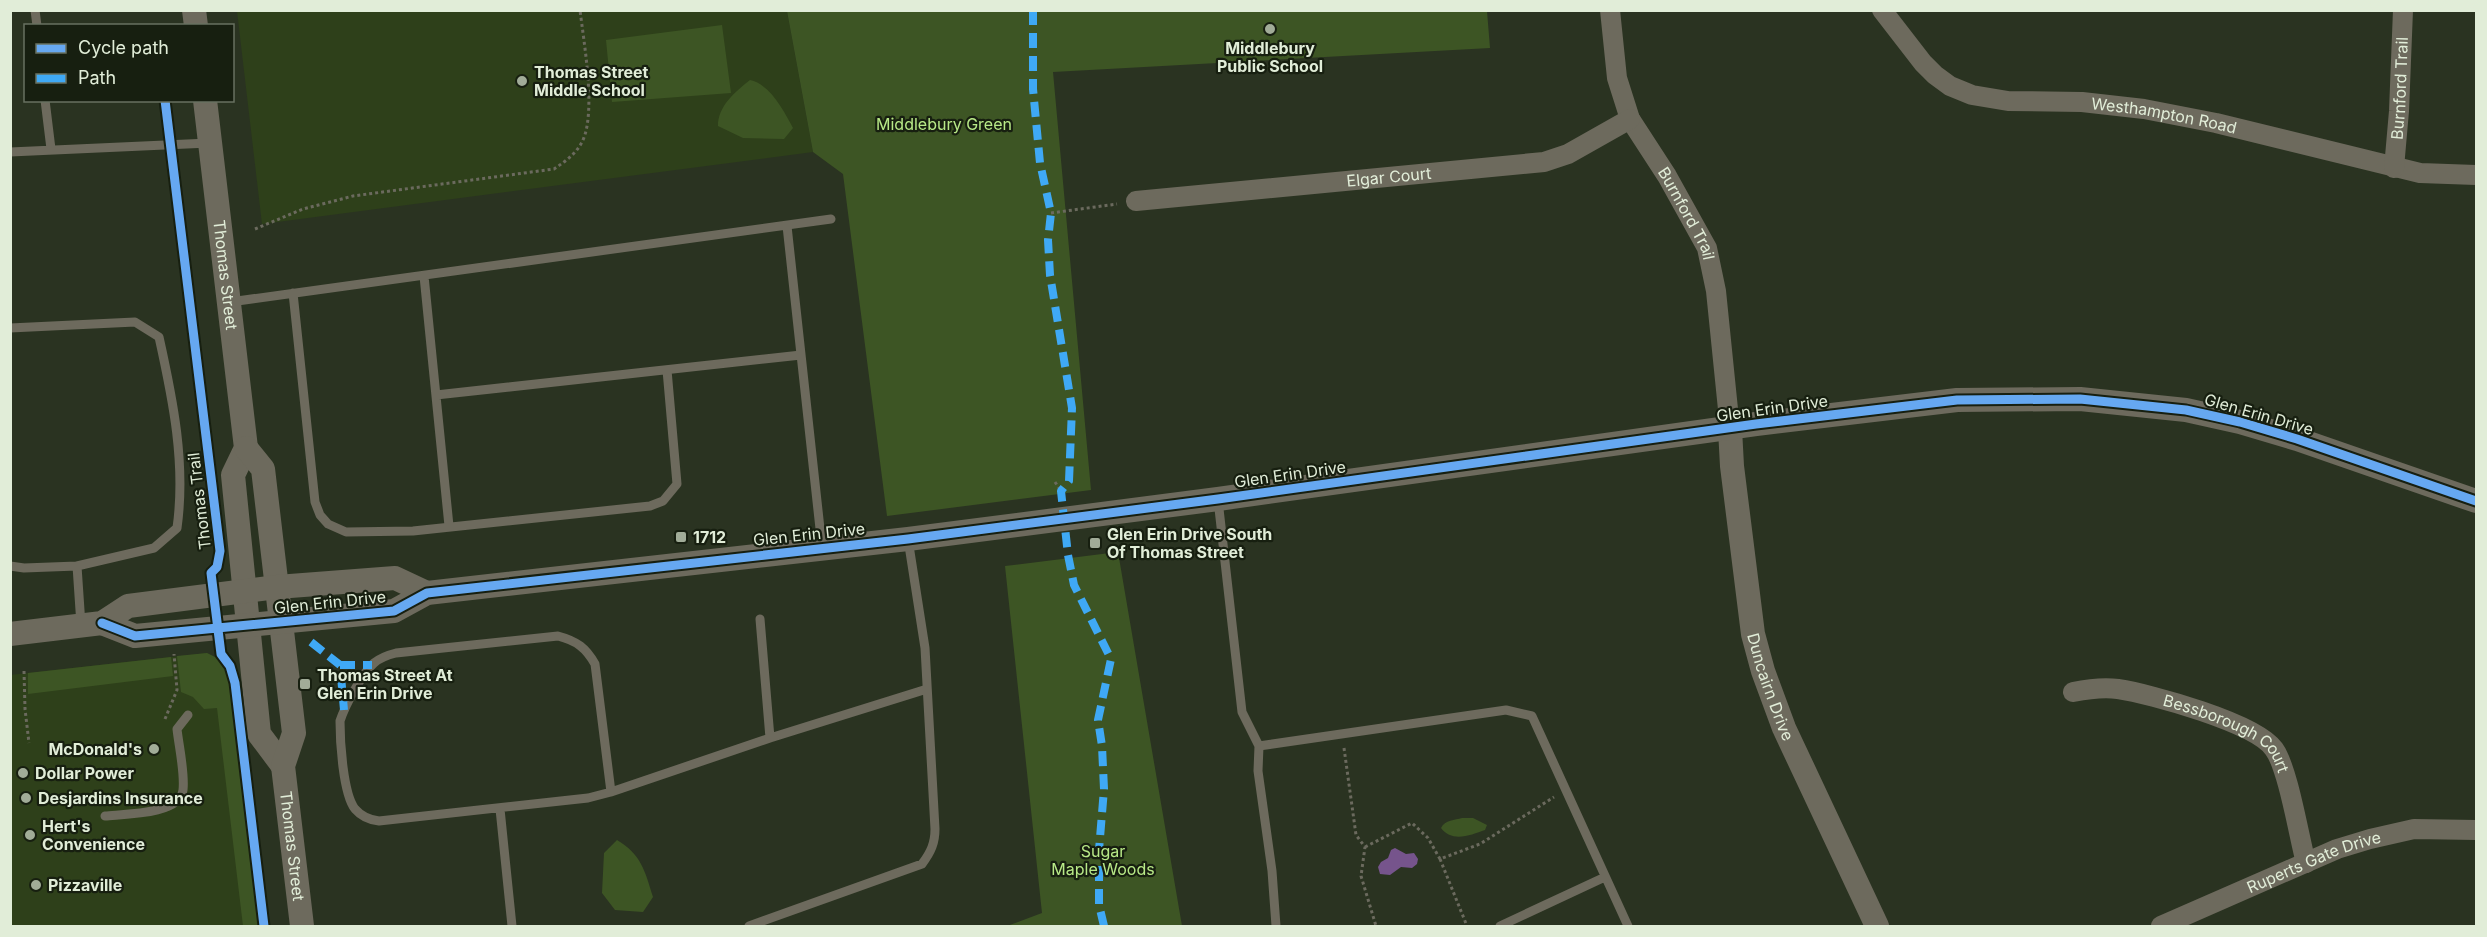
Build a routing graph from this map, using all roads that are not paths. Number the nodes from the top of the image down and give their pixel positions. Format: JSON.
{"nodes":[{"id":1,"x":1610,"y":10,"type":"edge"},
{"id":2,"x":1882,"y":10,"type":"edge"},
{"id":3,"x":2403,"y":10,"type":"edge"},
{"id":4,"x":45,"y":102,"type":"edge"},
{"id":5,"x":205,"y":102,"type":"edge"},
{"id":6,"x":1630,"y":119,"type":"junction"},
{"id":7,"x":210,"y":142,"type":"junction"},
{"id":8,"x":51,"y":149,"type":"junction"},
{"id":9,"x":10,"y":152,"type":"edge"},
{"id":10,"x":2394,"y":168,"type":"junction"},
{"id":11,"x":2476,"y":175,"type":"edge"},
{"id":12,"x":1136,"y":201,"type":"road end"},
{"id":13,"x":831,"y":219,"type":"dead end"},
{"id":14,"x":787,"y":226,"type":"junction"},
{"id":15,"x":424,"y":276,"type":"junction"},
{"id":16,"x":293,"y":293,"type":"junction"},
{"id":17,"x":229,"y":302,"type":"junction"},
{"id":18,"x":10,"y":328,"type":"edge"},
{"id":19,"x":801,"y":355,"type":"junction"},
{"id":20,"x":667,"y":370,"type":"junction"},
{"id":21,"x":436,"y":396,"type":"junction"},
{"id":22,"x":1730,"y":429,"type":"junction"},
{"id":23,"x":246,"y":448,"type":"junction"},
{"id":24,"x":1218,"y":499,"type":"junction"},
{"id":25,"x":2476,"y":501,"type":"edge"},
{"id":26,"x":449,"y":526,"type":"junction"},
{"id":27,"x":908,"y":539,"type":"junction"},
{"id":28,"x":822,"y":547,"type":"junction"},
{"id":29,"x":10,"y":566,"type":"edge"},
{"id":30,"x":77,"y":566,"type":"junction"},
{"id":31,"x":277,"y":587,"type":"junction"},
{"id":32,"x":245,"y":591,"type":"junction"},
{"id":33,"x":427,"y":593,"type":"junction"},
{"id":34,"x":760,"y":619,"type":"dead end"},
{"id":35,"x":280,"y":622,"type":"junction"},
{"id":36,"x":91,"y":624,"type":"junction"},
{"id":37,"x":248,"y":625,"type":"junction"},
{"id":38,"x":10,"y":634,"type":"edge"},
{"id":39,"x":927,"y":689,"type":"junction"},
{"id":40,"x":2073,"y":692,"type":"dead end"},
{"id":41,"x":188,"y":715,"type":"dead end"},
{"id":42,"x":770,"y":738,"type":"junction"},
{"id":43,"x":1259,"y":746,"type":"junction"},
{"id":44,"x":283,"y":766,"type":"junction"},
{"id":45,"x":611,"y":792,"type":"junction"},
{"id":46,"x":500,"y":809,"type":"junction"},
{"id":47,"x":105,"y":816,"type":"dead end"},
{"id":48,"x":2476,"y":830,"type":"edge"},
{"id":49,"x":2306,"y":863,"type":"junction"},
{"id":50,"x":1605,"y":877,"type":"junction"},
{"id":51,"x":302,"y":927,"type":"edge"},
{"id":52,"x":512,"y":927,"type":"edge"},
{"id":53,"x":749,"y":927,"type":"edge"},
{"id":54,"x":1276,"y":927,"type":"edge"},
{"id":55,"x":1500,"y":927,"type":"edge"},
{"id":56,"x":1628,"y":927,"type":"edge"},
{"id":57,"x":1877,"y":927,"type":"edge"},
{"id":58,"x":2161,"y":927,"type":"edge"}],
"edges":[{"from":1,"to":6,"type":"street","name":"Burnford Trail"},
{"from":2,"to":10,"type":"street","name":"Westhampton Road"},
{"from":3,"to":10,"type":"street","name":"Burnford Trail"},
{"from":4,"to":8,"type":"lane"},
{"from":5,"to":7,"type":"street","name":"Thomas Street"},
{"from":6,"to":12,"type":"street","name":"Elgar Court"},
{"from":6,"to":22,"type":"street","name":"Burnford Trail"},
{"from":7,"to":8,"type":"lane"},
{"from":7,"to":17,"type":"street","name":"Thomas Street"},
{"from":8,"to":9,"type":"lane"},
{"from":10,"to":11,"type":"street","name":"Westhampton Road"},
{"from":13,"to":14,"type":"lane"},
{"from":14,"to":15,"type":"lane"},
{"from":14,"to":19,"type":"lane","name":"Glen Erin Drive"},
{"from":15,"to":16,"type":"lane"},
{"from":15,"to":21,"type":"lane"},
{"from":16,"to":17,"type":"lane"},
{"from":16,"to":26,"type":"lane"},
{"from":17,"to":23,"type":"street","name":"Thomas Street"},
{"from":18,"to":30,"type":"lane"},
{"from":19,"to":20,"type":"lane"},
{"from":19,"to":28,"type":"lane","name":"Glen Erin Drive"},
{"from":20,"to":21,"type":"lane"},
{"from":20,"to":26,"type":"lane"},
{"from":21,"to":26,"type":"lane"},
{"from":22,"to":24,"type":"street","name":"Glen Erin Drive"},
{"from":22,"to":25,"type":"street","name":"Glen Erin Drive"},
{"from":22,"to":57,"type":"street","name":"Duncairn Drive"},
{"from":23,"to":31,"type":"street","name":"Thomas Street"},
{"from":23,"to":32,"type":"street"},
{"from":24,"to":27,"type":"street","name":"Glen Erin Drive"},
{"from":24,"to":43,"type":"lane"},
{"from":27,"to":28,"type":"street","name":"Glen Erin Drive"},
{"from":27,"to":39,"type":"lane"},
{"from":28,"to":33,"type":"street","name":"Glen Erin Drive"},
{"from":29,"to":30,"type":"lane"},
{"from":30,"to":36,"type":"lane"},
{"from":31,"to":32,"type":"street","name":"Glen Erin Drive"},
{"from":31,"to":33,"type":"street","name":"Glen Erin Drive"},
{"from":31,"to":35,"type":"street","name":"Thomas Street"},
{"from":32,"to":36,"type":"street","name":"Glen Erin Drive"},
{"from":32,"to":37,"type":"street"},
{"from":33,"to":35,"type":"street","name":"Glen Erin Drive"},
{"from":34,"to":42,"type":"lane"},
{"from":35,"to":37,"type":"street","name":"Glen Erin Drive"},
{"from":35,"to":44,"type":"street","name":"Thomas Street"},
{"from":36,"to":37,"type":"street","name":"Glen Erin Drive"},
{"from":36,"to":38,"type":"street","name":"Glen Erin Drive"},
{"from":37,"to":44,"type":"street"},
{"from":39,"to":42,"type":"lane"},
{"from":39,"to":53,"type":"lane"},
{"from":40,"to":49,"type":"street","name":"Bessborough Court"},
{"from":41,"to":47,"type":"lane"},
{"from":42,"to":45,"type":"lane"},
{"from":43,"to":50,"type":"lane"},
{"from":43,"to":54,"type":"lane"},
{"from":44,"to":51,"type":"street","name":"Thomas Street"},
{"from":45,"to":46,"type":"lane"},
{"from":45,"to":46,"type":"lane"},
{"from":46,"to":52,"type":"lane"},
{"from":48,"to":49,"type":"street","name":"Ruperts Gate Drive"},
{"from":49,"to":58,"type":"street","name":"Ruperts Gate Drive"},
{"from":50,"to":55,"type":"lane"},
{"from":50,"to":56,"type":"lane"}]}
